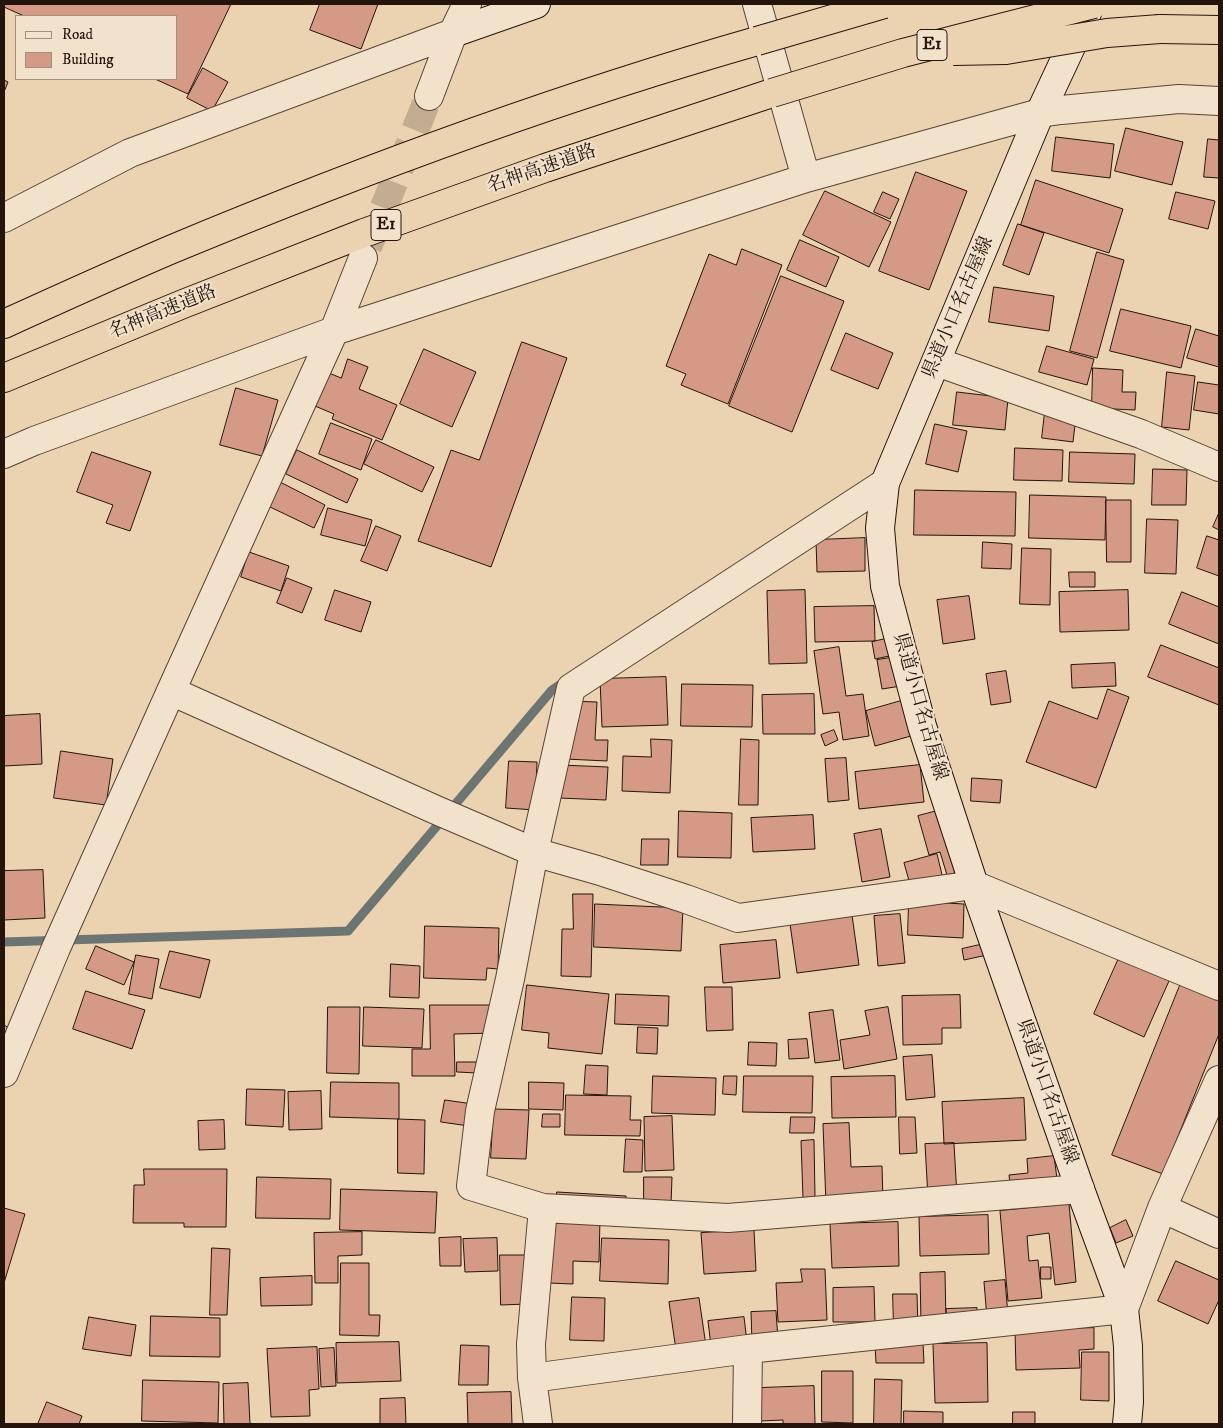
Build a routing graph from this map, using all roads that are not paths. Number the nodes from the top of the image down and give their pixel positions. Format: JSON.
{"nodes":[{"id":1,"x":466,"y":4,"type":"edge"},
{"id":2,"x":536,"y":4,"type":"edge"},
{"id":3,"x":757,"y":4,"type":"edge"},
{"id":4,"x":884,"y":4,"type":"edge"},
{"id":5,"x":1092,"y":4,"type":"edge"},
{"id":6,"x":1219,"y":30,"type":"edge"},
{"id":7,"x":453,"y":33,"type":"junction"},
{"id":8,"x":903,"y":53,"type":"junction"},
{"id":9,"x":429,"y":96,"type":"tunnel mouth"},
{"id":10,"x":1219,"y":101,"type":"edge"},
{"id":11,"x":1040,"y":113,"type":"junction"},
{"id":12,"x":806,"y":178,"type":"junction"},
{"id":13,"x":4,"y":218,"type":"edge"},
{"id":14,"x":363,"y":258,"type":"tunnel mouth"},
{"id":15,"x":4,"y":324,"type":"edge"},
{"id":16,"x":334,"y":331,"type":"junction"},
{"id":17,"x":937,"y":362,"type":"junction"},
{"id":18,"x":6,"y":377,"type":"edge"},
{"id":19,"x":4,"y":454,"type":"edge"},
{"id":20,"x":1219,"y":467,"type":"edge"},
{"id":21,"x":885,"y":483,"type":"junction"},
{"id":22,"x":171,"y":691,"type":"junction"},
{"id":23,"x":534,"y":852,"type":"junction"},
{"id":24,"x":974,"y":885,"type":"junction"},
{"id":25,"x":1219,"y":986,"type":"edge"},
{"id":26,"x":4,"y":1073,"type":"edge"},
{"id":27,"x":1219,"y":1080,"type":"edge"},
{"id":28,"x":1080,"y":1189,"type":"junction"},
{"id":29,"x":543,"y":1208,"type":"junction"},
{"id":30,"x":1162,"y":1208,"type":"junction"},
{"id":31,"x":1219,"y":1234,"type":"edge"},
{"id":32,"x":1124,"y":1309,"type":"junction"},
{"id":33,"x":748,"y":1350,"type":"junction"},
{"id":34,"x":532,"y":1378,"type":"junction"},
{"id":35,"x":538,"y":1424,"type":"edge"},
{"id":36,"x":747,"y":1424,"type":"edge"},
{"id":37,"x":1127,"y":1424,"type":"edge"}],
"edges":[{"from":1,"to":7,"type":"street"},
{"from":2,"to":7,"type":"street"},
{"from":3,"to":12,"type":"street"},
{"from":4,"to":15,"type":"highway","bridge":true},
{"from":5,"to":8,"type":"highway","name":"名神高速道路","number":"E1","bridge":true},
{"from":5,"to":11,"type":"street","name":"県道小口名古屋線"},
{"from":6,"to":8,"type":"highway","bridge":true},
{"from":7,"to":9,"type":"street"},
{"from":7,"to":13,"type":"street"},
{"from":8,"to":18,"type":"highway","name":"名神高速道路","number":"E1","bridge":true},
{"from":10,"to":11,"type":"street"},
{"from":11,"to":12,"type":"street"},
{"from":11,"to":17,"type":"street","name":"県道小口名古屋線"},
{"from":12,"to":16,"type":"street"},
{"from":14,"to":16,"type":"street"},
{"from":16,"to":19,"type":"street"},
{"from":16,"to":22,"type":"street"},
{"from":17,"to":20,"type":"street"},
{"from":17,"to":21,"type":"street","name":"県道小口名古屋線"},
{"from":21,"to":23,"type":"street"},
{"from":21,"to":24,"type":"street","name":"県道小口名古屋線"},
{"from":22,"to":23,"type":"street"},
{"from":22,"to":26,"type":"street"},
{"from":23,"to":24,"type":"street"},
{"from":23,"to":29,"type":"street"},
{"from":24,"to":25,"type":"street"},
{"from":24,"to":28,"type":"street","name":"県道小口名古屋線"},
{"from":27,"to":30,"type":"street"},
{"from":28,"to":29,"type":"street"},
{"from":28,"to":32,"type":"street","name":"県道小口名古屋線"},
{"from":29,"to":34,"type":"street"},
{"from":30,"to":31,"type":"street"},
{"from":30,"to":32,"type":"street"},
{"from":32,"to":33,"type":"street"},
{"from":32,"to":37,"type":"street","name":"県道小口名古屋線"},
{"from":33,"to":34,"type":"street"},
{"from":33,"to":36,"type":"street"},
{"from":34,"to":35,"type":"street"}]}
